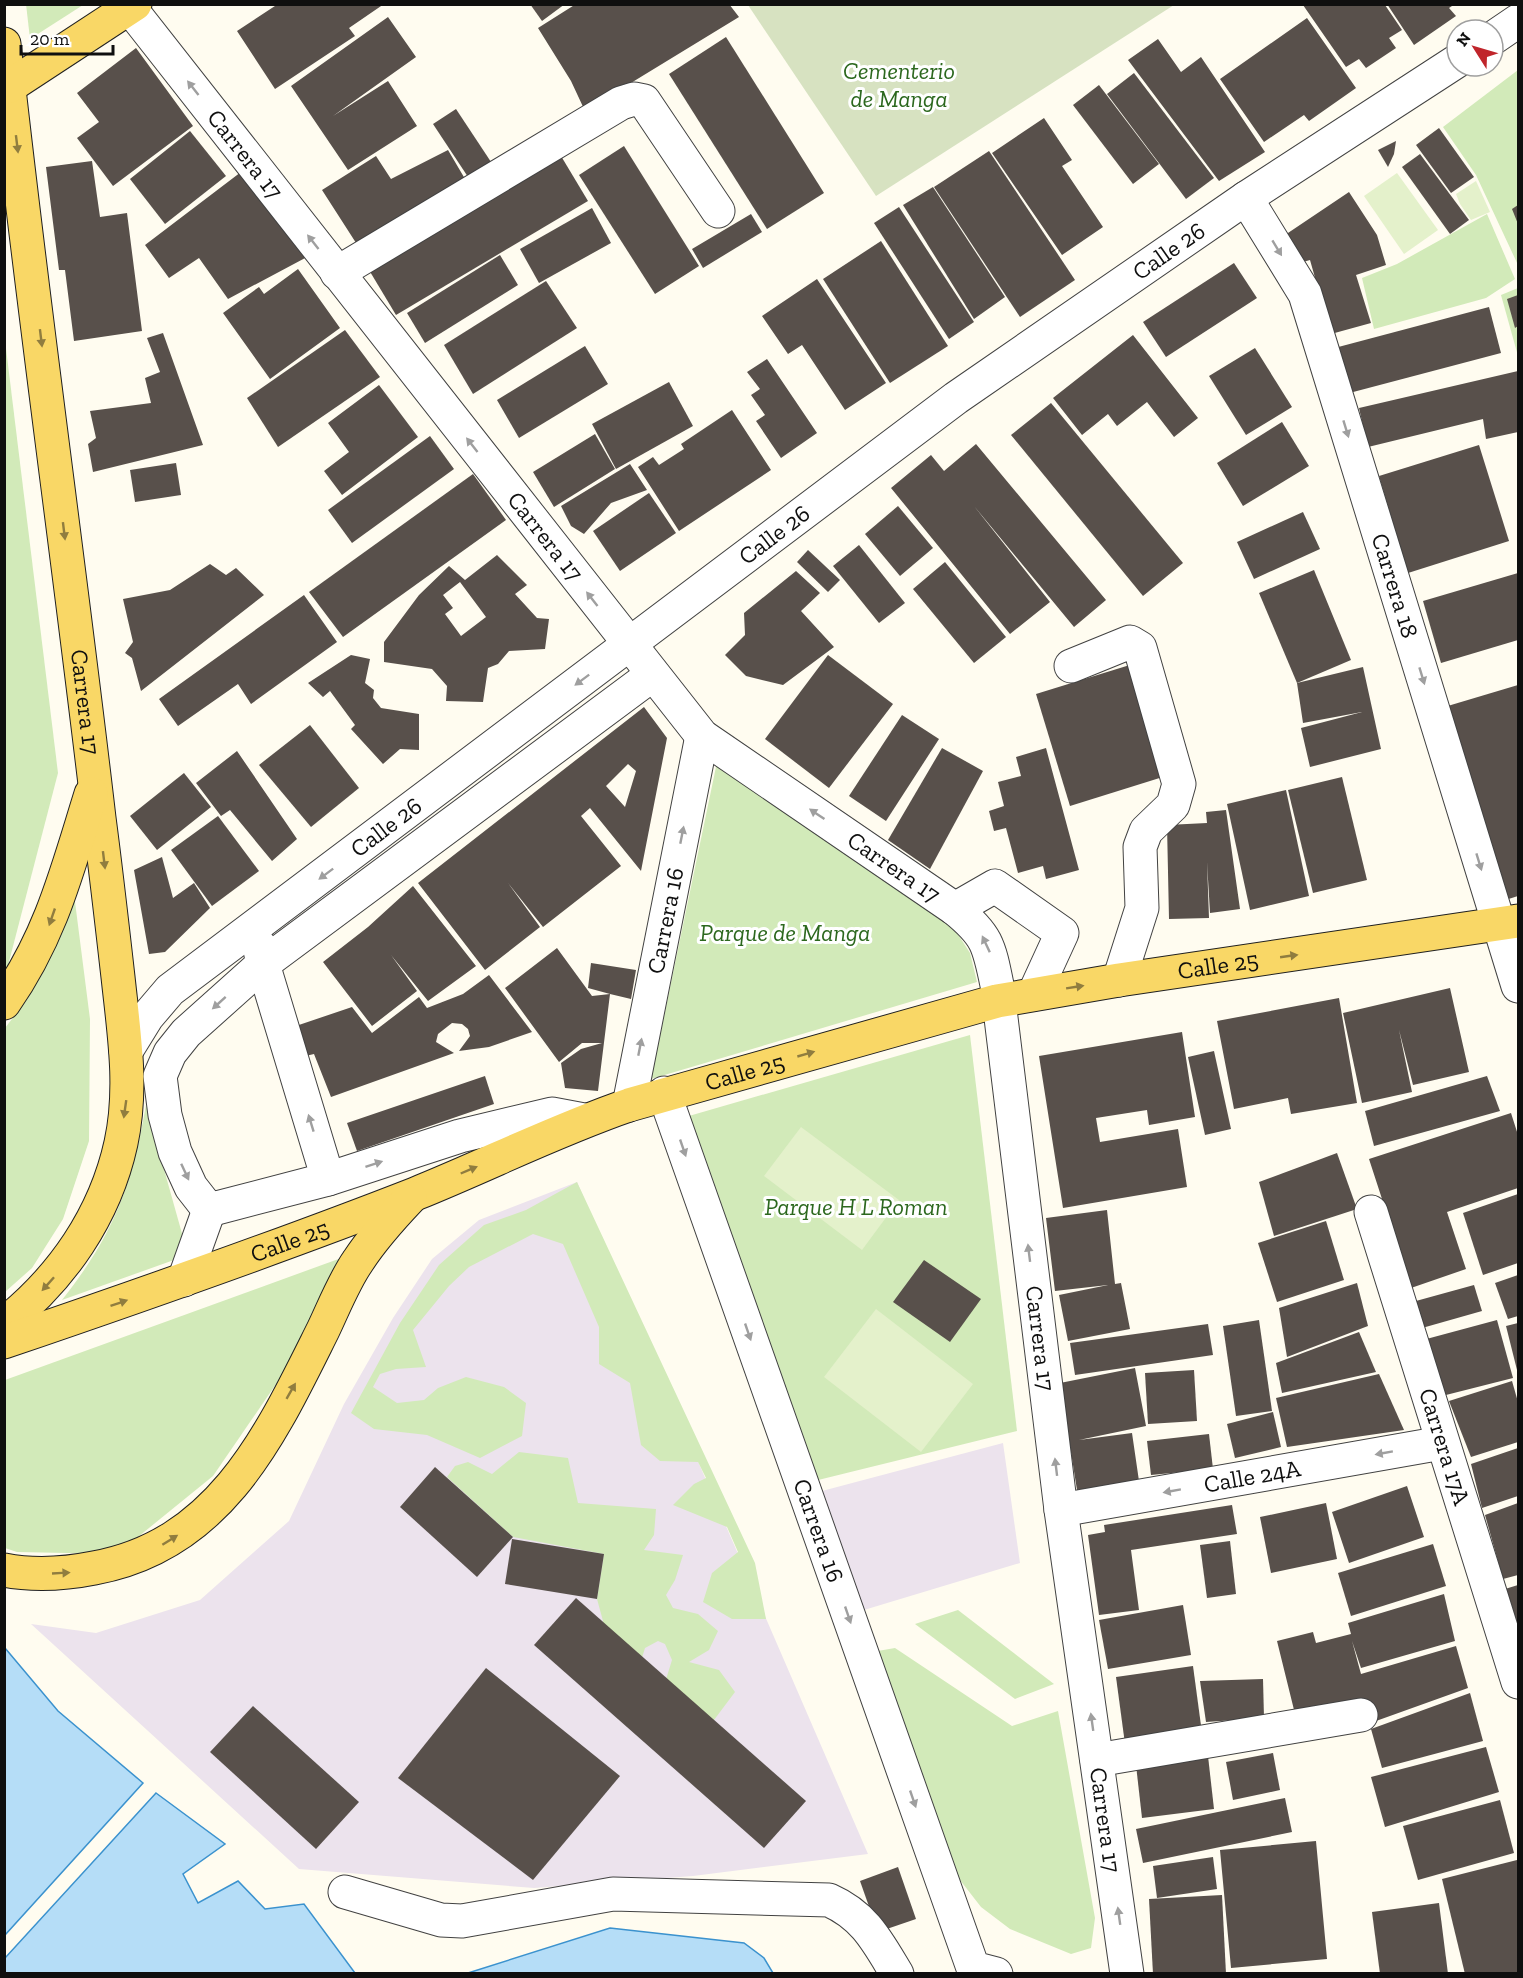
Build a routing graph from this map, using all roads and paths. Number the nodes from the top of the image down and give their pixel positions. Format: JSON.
{"nodes":[{"id":1,"x":131,"y":6,"type":"edge"},
{"id":2,"x":1518,"y":21,"type":"edge"},
{"id":3,"x":1505,"y":30,"type":"edge"},
{"id":4,"x":4,"y":44,"type":"edge"},
{"id":5,"x":1445,"y":69,"type":"edge"},
{"id":6,"x":10,"y":86,"type":"junction"},
{"id":7,"x":1246,"y":198,"type":"junction"},
{"id":8,"x":718,"y":211,"type":"dead end"},
{"id":9,"x":337,"y":273,"type":"junction"},
{"id":10,"x":628,"y":645,"type":"junction"},
{"id":11,"x":1071,"y":666,"type":"dead end"},
{"id":12,"x":652,"y":675,"type":"junction"},
{"id":13,"x":702,"y":736,"type":"junction"},
{"id":14,"x":95,"y":781,"type":"junction"},
{"id":15,"x":955,"y":909,"type":"junction"},
{"id":16,"x":1509,"y":924,"type":"edge"},
{"id":17,"x":256,"y":927,"type":"junction"},
{"id":18,"x":262,"y":964,"type":"junction"},
{"id":19,"x":1119,"y":980,"type":"junction"},
{"id":20,"x":1518,"y":986,"type":"edge"},
{"id":21,"x":1034,"y":994,"type":"junction"},
{"id":22,"x":997,"y":1001,"type":"junction"},
{"id":23,"x":4,"y":1003,"type":"edge"},
{"id":24,"x":126,"y":1051,"type":"junction"},
{"id":25,"x":664,"y":1093,"type":"junction"},
{"id":26,"x":629,"y":1105,"type":"junction"},
{"id":27,"x":584,"y":1120,"type":"junction"},
{"id":28,"x":408,"y":1152,"type":"junction"},
{"id":29,"x":328,"y":1179,"type":"junction"},
{"id":30,"x":420,"y":1191,"type":"junction"},
{"id":31,"x":209,"y":1210,"type":"junction"},
{"id":32,"x":1371,"y":1212,"type":"dead end"},
{"id":33,"x":184,"y":1280,"type":"junction"},
{"id":34,"x":4,"y":1324,"type":"edge"},
{"id":35,"x":4,"y":1342,"type":"edge"},
{"id":36,"x":1442,"y":1443,"type":"junction"},
{"id":37,"x":1061,"y":1510,"type":"junction"},
{"id":38,"x":4,"y":1570,"type":"edge"},
{"id":39,"x":1518,"y":1682,"type":"edge"},
{"id":40,"x":1361,"y":1715,"type":"dead end"},
{"id":41,"x":1097,"y":1760,"type":"junction"},
{"id":42,"x":345,"y":1892,"type":"dead end"},
{"id":43,"x":984,"y":1971,"type":"edge"},
{"id":44,"x":897,"y":1974,"type":"edge"},
{"id":45,"x":1127,"y":1974,"type":"edge"}],
"edges":[{"from":1,"to":6,"type":"main road"},
{"from":9,"to":1,"type":"street","name":"Carrera 17","one_way":true},
{"from":2,"to":3,"type":"street"},
{"from":4,"to":6,"type":"main road","name":"Carrera 17"},
{"from":5,"to":7,"type":"street","name":"Calle 26"},
{"from":6,"to":14,"type":"main road","name":"Carrera 17","one_way":true},
{"from":7,"to":10,"type":"street","name":"Calle 26"},
{"from":7,"to":16,"type":"street","name":"Carrera 18","one_way":true},
{"from":8,"to":9,"type":"street"},
{"from":10,"to":9,"type":"street","name":"Carrera 17","one_way":true},
{"from":10,"to":12,"type":"street","name":"Carrera 17"},
{"from":10,"to":17,"type":"street","name":"Calle 26","one_way":true},
{"from":11,"to":19,"type":"street"},
{"from":12,"to":13,"type":"street","name":"Carrera 17"},
{"from":12,"to":18,"type":"street"},
{"from":15,"to":13,"type":"street","name":"Carrera 17","one_way":true},
{"from":26,"to":13,"type":"street","name":"Carrera 16","one_way":true},
{"from":14,"to":23,"type":"main road","one_way":true},
{"from":14,"to":24,"type":"main road","name":"Carrera 17","one_way":true},
{"from":15,"to":21,"type":"street"},
{"from":22,"to":15,"type":"street","name":"Carrera 17","one_way":true},
{"from":19,"to":16,"type":"main road","name":"Calle 25","one_way":true},
{"from":16,"to":20,"type":"street","name":"Carrera 18"},
{"from":17,"to":18,"type":"street"},
{"from":17,"to":24,"type":"street","name":"Calle 26"},
{"from":29,"to":18,"type":"street","one_way":true},
{"from":18,"to":31,"type":"street","one_way":true},
{"from":21,"to":19,"type":"main road","name":"Calle 25","one_way":true},
{"from":21,"to":22,"type":"main road","name":"Calle 25"},
{"from":25,"to":22,"type":"main road","name":"Calle 25","one_way":true},
{"from":37,"to":22,"type":"street","name":"Carrera 17","one_way":true},
{"from":24,"to":34,"type":"main road","name":"Carrera 17","one_way":true},
{"from":25,"to":26,"type":"main road","name":"Calle 25"},
{"from":25,"to":43,"type":"street","name":"Carrera 16","one_way":true},
{"from":26,"to":27,"type":"main road","name":"Calle 25"},
{"from":27,"to":28,"type":"street"},
{"from":30,"to":27,"type":"main road","name":"Calle 25","one_way":true},
{"from":29,"to":28,"type":"street","one_way":true},
{"from":28,"to":30,"type":"street"},
{"from":29,"to":31,"type":"street"},
{"from":30,"to":33,"type":"main road","name":"Calle 25"},
{"from":38,"to":30,"type":"main road","one_way":true},
{"from":31,"to":33,"type":"street"},
{"from":32,"to":36,"type":"street","name":"Carrera 17A"},
{"from":35,"to":33,"type":"main road","name":"Calle 25","one_way":true},
{"from":36,"to":37,"type":"street","name":"Calle 24A","one_way":true},
{"from":36,"to":39,"type":"street","name":"Carrera 17A"},
{"from":41,"to":37,"type":"street","name":"Carrera 17","one_way":true},
{"from":40,"to":41,"type":"street"},
{"from":45,"to":41,"type":"street","name":"Carrera 17","one_way":true},
{"from":42,"to":44,"type":"street"}]}
